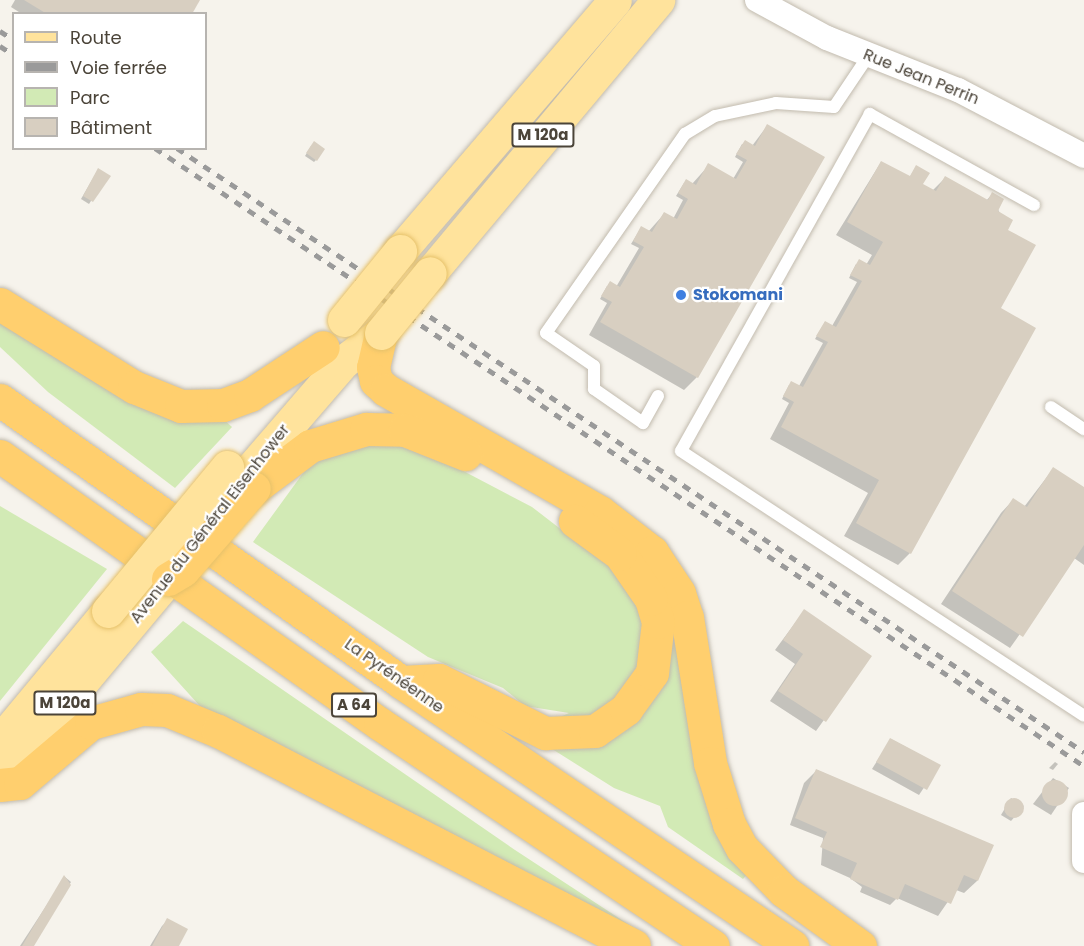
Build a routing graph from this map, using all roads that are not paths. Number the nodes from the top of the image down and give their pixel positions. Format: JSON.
{"nodes":[{"id":1,"x":615,"y":0,"type":"edge"},
{"id":2,"x":658,"y":0,"type":"edge"},
{"id":3,"x":757,"y":0,"type":"edge"},
{"id":4,"x":869,"y":55,"type":"junction"},
{"id":5,"x":1084,"y":156,"type":"edge"},
{"id":6,"x":1034,"y":205,"type":"dead end"},
{"id":7,"x":0,"y":304,"type":"edge"},
{"id":8,"x":381,"y":333,"type":"junction"},
{"id":9,"x":322,"y":347,"type":"junction"},
{"id":10,"x":658,"y":396,"type":"dead end"},
{"id":11,"x":0,"y":400,"type":"edge"},
{"id":12,"x":1051,"y":407,"type":"dead end"},
{"id":13,"x":1084,"y":429,"type":"edge"},
{"id":14,"x":0,"y":456,"type":"edge"},
{"id":15,"x":242,"y":477,"type":"junction"},
{"id":16,"x":168,"y":579,"type":"joint"},
{"id":17,"x":119,"y":618,"type":"junction"},
{"id":18,"x":401,"y":682,"type":"junction"},
{"id":19,"x":1084,"y":716,"type":"edge"},
{"id":20,"x":0,"y":741,"type":"edge"},
{"id":21,"x":0,"y":780,"type":"edge"},
{"id":22,"x":0,"y":785,"type":"edge"},
{"id":23,"x":1084,"y":814,"type":"edge"},
{"id":24,"x":1084,"y":861,"type":"edge"},
{"id":25,"x":634,"y":946,"type":"edge"},
{"id":26,"x":713,"y":946,"type":"edge"},
{"id":27,"x":792,"y":946,"type":"edge"},
{"id":28,"x":860,"y":946,"type":"edge"}],
"edges":[{"from":1,"to":9,"type":"main road","name":"Avenue du Général Eisenhower","number":"M 120a","bridge":true},
{"from":2,"to":8,"type":"main road","name":"Avenue du Général Eisenhower","number":"M 120a","bridge":true},
{"from":3,"to":4,"type":"street","name":"Rue Jean Perrin"},
{"from":4,"to":5,"type":"street","name":"Rue Jean Perrin"},
{"from":4,"to":10,"type":"lane"},
{"from":6,"to":19,"type":"lane"},
{"from":7,"to":9,"type":"highway"},
{"from":8,"to":15,"type":"main road","name":"Avenue du Général Eisenhower","number":"M 120a"},
{"from":8,"to":28,"type":"highway"},
{"from":9,"to":15,"type":"main road","name":"Avenue du Général Eisenhower","number":"M 120a"},
{"from":11,"to":18,"type":"highway","name":"La Pyrénéenne","number":"A 64"},
{"from":12,"to":13,"type":"lane"},
{"from":14,"to":26,"type":"highway","number":"A 64"},
{"from":15,"to":16,"type":"highway","bridge":true},
{"from":15,"to":17,"type":"main road","name":"Avenue du Général Eisenhower","number":"M 120a","bridge":true},
{"from":15,"to":18,"type":"highway"},
{"from":16,"to":17,"type":"main road","name":"Avenue du Général Eisenhower","number":"M 120a"},
{"from":17,"to":20,"type":"main road","name":"Avenue du Général Eisenhower","number":"M 120a"},
{"from":17,"to":21,"type":"main road","name":"Avenue du Général Eisenhower","number":"M 120a"},
{"from":18,"to":27,"type":"highway","name":"La Pyrénéenne","number":"A 64"},
{"from":22,"to":25,"type":"highway"},
{"from":23,"to":24,"type":"street"}]}
